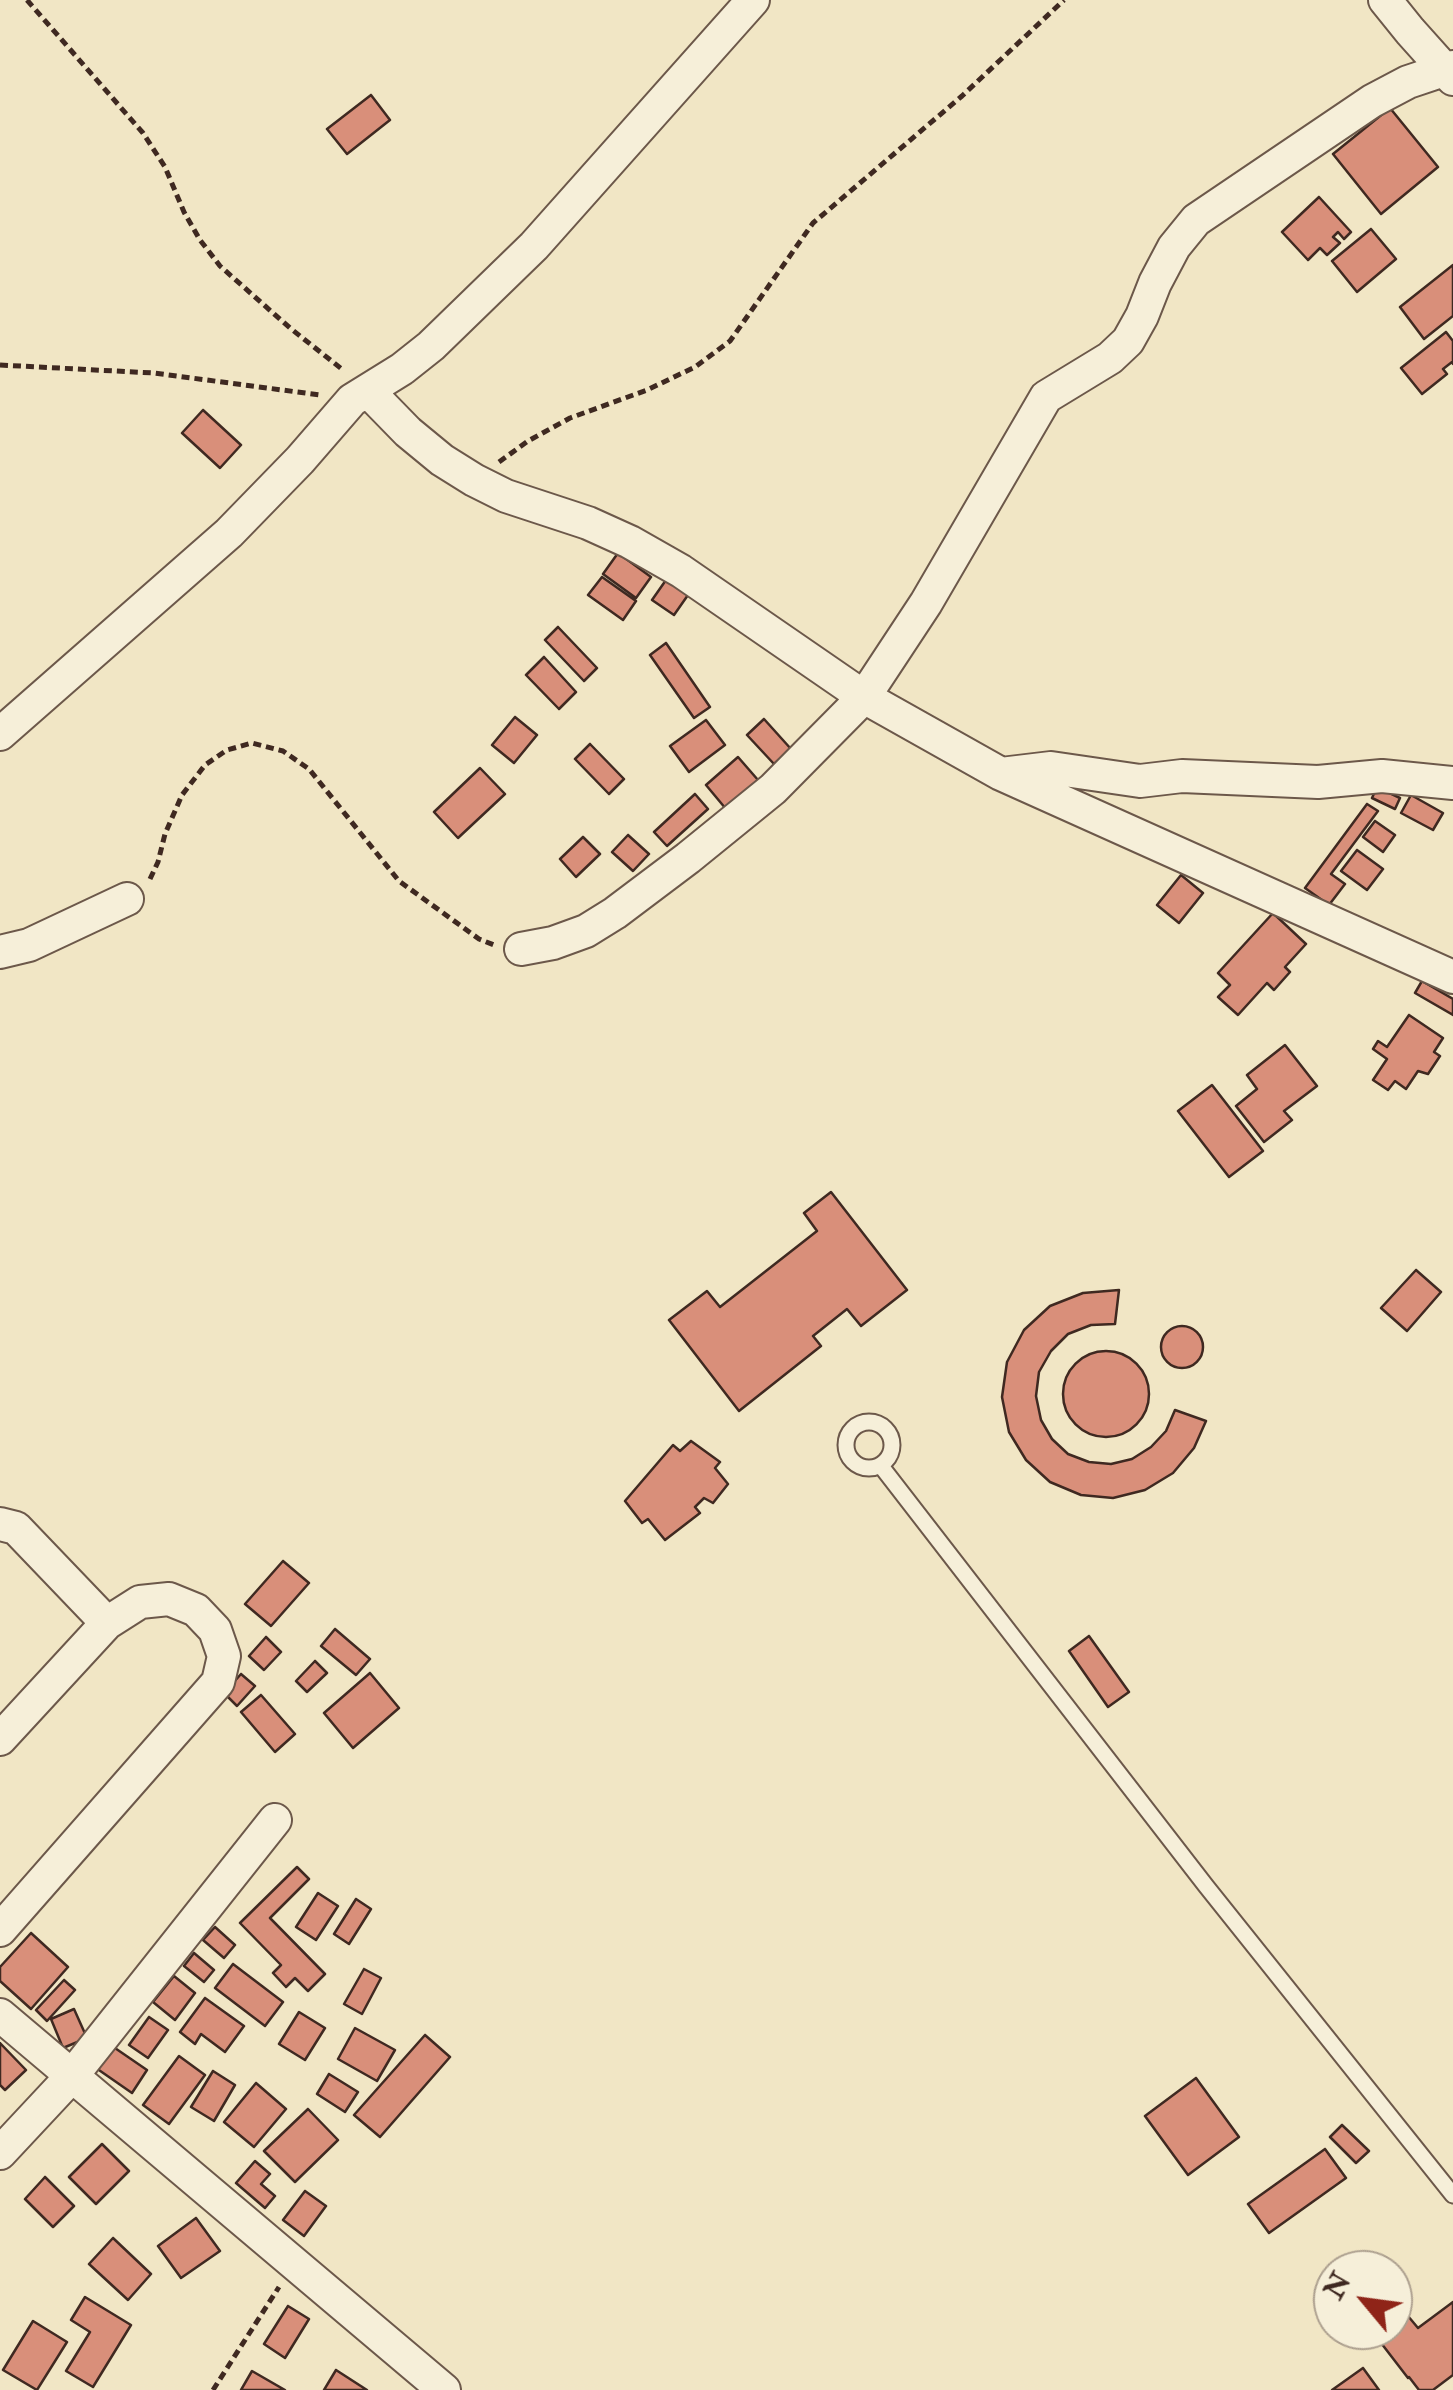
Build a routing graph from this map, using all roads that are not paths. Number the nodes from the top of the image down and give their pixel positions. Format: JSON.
{"nodes":[{"id":1,"x":753,"y":0,"type":"edge"},
{"id":2,"x":1385,"y":0,"type":"edge"},
{"id":3,"x":1450,"y":72,"type":"edge"},
{"id":4,"x":360,"y":396,"type":"junction"},
{"id":5,"x":864,"y":697,"type":"junction"},
{"id":6,"x":0,"y":734,"type":"edge"},
{"id":7,"x":1002,"y":774,"type":"junction"},
{"id":8,"x":1453,"y":783,"type":"edge"},
{"id":9,"x":127,"y":899,"type":"road end"},
{"id":10,"x":522,"y":949,"type":"road end"},
{"id":11,"x":0,"y":952,"type":"edge"},
{"id":12,"x":1453,"y":977,"type":"edge"},
{"id":13,"x":882,"y":1466,"type":"dead end"},
{"id":14,"x":0,"y":1524,"type":"edge"},
{"id":15,"x":107,"y":1623,"type":"junction"},
{"id":16,"x":0,"y":1739,"type":"edge"},
{"id":17,"x":275,"y":1820,"type":"dead end"},
{"id":18,"x":0,"y":1930,"type":"edge"},
{"id":19,"x":0,"y":2015,"type":"edge"},
{"id":20,"x":72,"y":2077,"type":"junction"},
{"id":21,"x":0,"y":2153,"type":"edge"},
{"id":22,"x":1453,"y":2195,"type":"edge"},
{"id":23,"x":444,"y":2390,"type":"edge"}],
"edges":[{"from":1,"to":4,"type":"street"},
{"from":2,"to":3,"type":"street"},
{"from":3,"to":5,"type":"street"},
{"from":4,"to":5,"type":"street"},
{"from":4,"to":6,"type":"street"},
{"from":5,"to":7,"type":"street"},
{"from":5,"to":10,"type":"street"},
{"from":7,"to":8,"type":"street"},
{"from":7,"to":12,"type":"street"},
{"from":9,"to":11,"type":"street"},
{"from":13,"to":22,"type":"lane"},
{"from":14,"to":15,"type":"street"},
{"from":15,"to":16,"type":"street"},
{"from":15,"to":18,"type":"street"},
{"from":17,"to":20,"type":"street"},
{"from":19,"to":20,"type":"street"},
{"from":20,"to":21,"type":"street"},
{"from":20,"to":23,"type":"street"}]}
